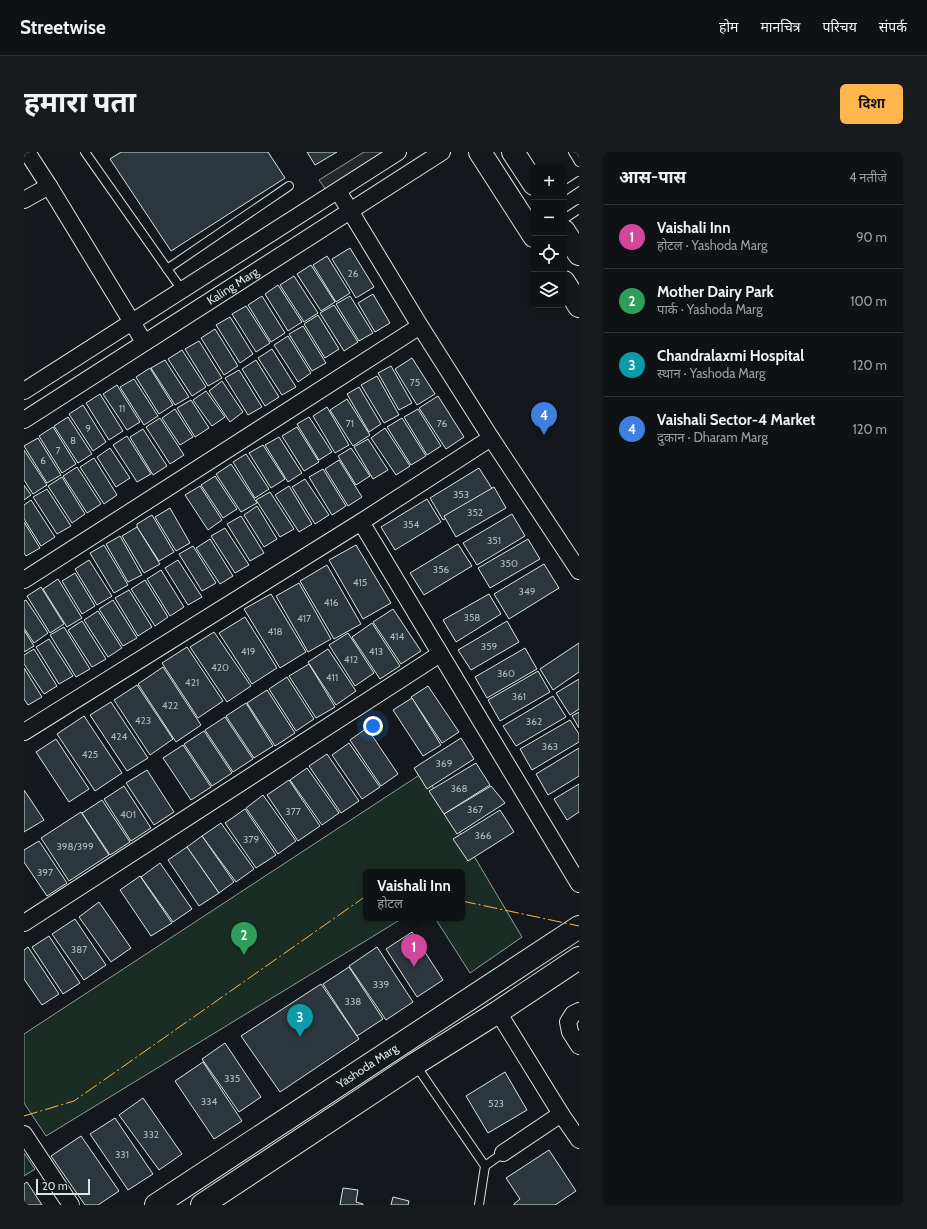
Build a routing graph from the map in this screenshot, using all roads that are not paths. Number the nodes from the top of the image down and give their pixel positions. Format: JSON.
{"nodes":[{"id":1,"x":27,"y":152,"type":"edge"},
{"id":2,"x":85,"y":152,"type":"edge"},
{"id":3,"x":398,"y":152,"type":"edge"},
{"id":4,"x":442,"y":152,"type":"edge"},
{"id":5,"x":480,"y":152,"type":"edge"},
{"id":6,"x":513,"y":152,"type":"edge"},
{"id":7,"x":573,"y":152,"type":"edge"},
{"id":8,"x":579,"y":162,"type":"edge"},
{"id":9,"x":531,"y":179,"type":"edge"},
{"id":10,"x":579,"y":181,"type":"edge"},
{"id":11,"x":49,"y":186,"type":"junction"},
{"id":12,"x":289,"y":186,"type":"dead end"},
{"id":13,"x":567,"y":189,"type":"edge"},
{"id":14,"x":338,"y":190,"type":"junction"},
{"id":15,"x":24,"y":200,"type":"edge"},
{"id":16,"x":579,"y":209,"type":"edge"},
{"id":17,"x":350,"y":210,"type":"junction"},
{"id":18,"x":567,"y":217,"type":"edge"},
{"id":19,"x":531,"y":231,"type":"edge"},
{"id":20,"x":567,"y":235,"type":"edge"},
{"id":21,"x":579,"y":254,"type":"edge"},
{"id":22,"x":167,"y":269,"type":"junction"},
{"id":23,"x":567,"y":287,"type":"edge"},
{"id":24,"x":182,"y":290,"type":"junction"},
{"id":25,"x":579,"y":306,"type":"edge"},
{"id":26,"x":132,"y":322,"type":"junction"},
{"id":27,"x":420,"y":326,"type":"junction"},
{"id":28,"x":144,"y":342,"type":"junction"},
{"id":29,"x":24,"y":391,"type":"edge"},
{"id":30,"x":24,"y":420,"type":"edge"},
{"id":31,"x":491,"y":438,"type":"junction"},
{"id":32,"x":361,"y":522,"type":"junction"},
{"id":33,"x":579,"y":570,"type":"edge"},
{"id":34,"x":24,"y":580,"type":"edge"},
{"id":35,"x":440,"y":654,"type":"junction"},
{"id":36,"x":24,"y":732,"type":"edge"},
{"id":37,"x":579,"y":884,"type":"edge"},
{"id":38,"x":24,"y":924,"type":"edge"},
{"id":39,"x":579,"y":927,"type":"edge"},
{"id":40,"x":579,"y":958,"type":"edge"},
{"id":41,"x":579,"y":1011,"type":"edge"},
{"id":42,"x":498,"y":1012,"type":"junction"},
{"id":43,"x":579,"y":1046,"type":"edge"},
{"id":44,"x":415,"y":1064,"type":"junction"},
{"id":45,"x":561,"y":1114,"type":"junction"},
{"id":46,"x":24,"y":1134,"type":"edge"},
{"id":47,"x":579,"y":1140,"type":"edge"},
{"id":48,"x":253,"y":1141,"type":"junction"},
{"id":49,"x":503,"y":1153,"type":"joint"},
{"id":50,"x":263,"y":1164,"type":"junction"},
{"id":51,"x":485,"y":1166,"type":"junction"},
{"id":52,"x":71,"y":1205,"type":"edge"},
{"id":53,"x":156,"y":1205,"type":"edge"},
{"id":54,"x":202,"y":1205,"type":"edge"},
{"id":55,"x":479,"y":1205,"type":"edge"}],
"edges":[{"from":1,"to":11,"type":"street"},
{"from":2,"to":22,"type":"lane"},
{"from":3,"to":14,"type":"street","name":"Kaling Marg"},
{"from":4,"to":17,"type":"street","name":"Kaling Marg"},
{"from":5,"to":19,"type":"street"},
{"from":6,"to":9,"type":"street"},
{"from":7,"to":8,"type":"lane"},
{"from":10,"to":13,"type":"lane"},
{"from":11,"to":15,"type":"street"},
{"from":11,"to":26,"type":"street"},
{"from":12,"to":22,"type":"lane"},
{"from":14,"to":17,"type":"street"},
{"from":14,"to":24,"type":"street","name":"Kaling Marg"},
{"from":16,"to":18,"type":"lane"},
{"from":17,"to":27,"type":"street"},
{"from":17,"to":28,"type":"street","name":"Kaling Marg"},
{"from":20,"to":21,"type":"street"},
{"from":22,"to":24,"type":"lane"},
{"from":23,"to":25,"type":"street"},
{"from":24,"to":26,"type":"street","name":"Kaling Marg"},
{"from":26,"to":28,"type":"street"},
{"from":26,"to":29,"type":"street","name":"Kaling Marg"},
{"from":27,"to":31,"type":"street"},
{"from":27,"to":34,"type":"street"},
{"from":28,"to":30,"type":"street","name":"Kaling Marg"},
{"from":31,"to":32,"type":"street"},
{"from":31,"to":33,"type":"street"},
{"from":32,"to":35,"type":"street"},
{"from":32,"to":36,"type":"street"},
{"from":35,"to":37,"type":"street"},
{"from":35,"to":38,"type":"street"},
{"from":39,"to":48,"type":"street","name":"Yashoda Marg"},
{"from":40,"to":42,"type":"street","name":"Yashoda Marg"},
{"from":41,"to":43,"type":"street"},
{"from":42,"to":44,"type":"street","name":"Yashoda Marg"},
{"from":42,"to":45,"type":"street"},
{"from":44,"to":50,"type":"street","name":"Yashoda Marg"},
{"from":44,"to":51,"type":"lane"},
{"from":45,"to":47,"type":"street"},
{"from":45,"to":49,"type":"street"},
{"from":46,"to":52,"type":"street"},
{"from":48,"to":50,"type":"street"},
{"from":48,"to":53,"type":"street","name":"Yashoda Marg"},
{"from":49,"to":51,"type":"lane"},
{"from":50,"to":54,"type":"street","name":"Yashoda Marg"},
{"from":51,"to":55,"type":"lane"}]}
